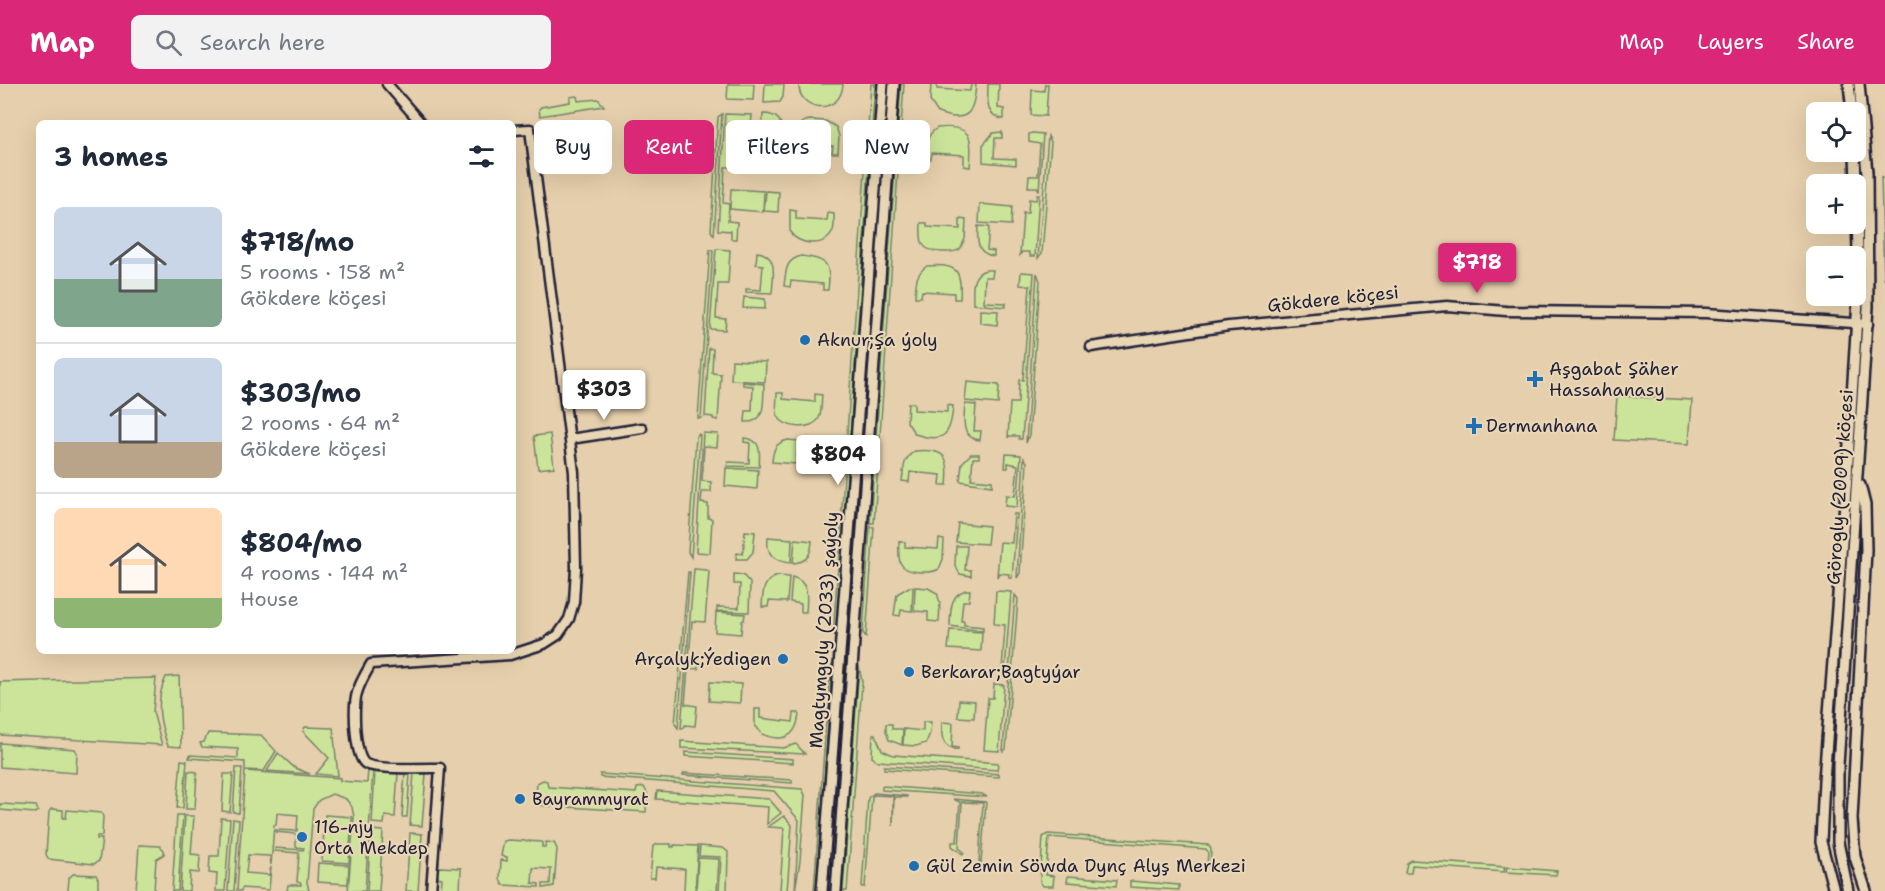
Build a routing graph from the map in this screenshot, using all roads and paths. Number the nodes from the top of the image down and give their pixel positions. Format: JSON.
{"nodes":[{"id":1,"x":387,"y":84,"type":"edge"},
{"id":2,"x":883,"y":84,"type":"edge"},
{"id":3,"x":894,"y":84,"type":"edge"},
{"id":4,"x":1849,"y":84,"type":"edge"},
{"id":5,"x":1859,"y":84,"type":"edge"},
{"id":6,"x":1851,"y":102,"type":"edge"},
{"id":7,"x":418,"y":120,"type":"edge"},
{"id":8,"x":516,"y":130,"type":"edge"},
{"id":9,"x":1855,"y":162,"type":"edge"},
{"id":10,"x":1855,"y":324,"type":"junction"},
{"id":11,"x":1868,"y":324,"type":"junction"},
{"id":12,"x":1091,"y":347,"type":"dead end"},
{"id":13,"x":642,"y":428,"type":"dead end"},
{"id":14,"x":570,"y":439,"type":"junction"},
{"id":15,"x":1858,"y":475,"type":"junction"},
{"id":16,"x":516,"y":653,"type":"edge"},
{"id":17,"x":513,"y":654,"type":"edge"},
{"id":18,"x":431,"y":891,"type":"edge"},
{"id":19,"x":822,"y":891,"type":"edge"},
{"id":20,"x":836,"y":891,"type":"edge"},
{"id":21,"x":1834,"y":891,"type":"edge"},
{"id":22,"x":1848,"y":891,"type":"edge"},
{"id":23,"x":1866,"y":891,"type":"edge"}],
"edges":[{"from":1,"to":7,"type":"street"},
{"from":2,"to":19,"type":"main road","name":"Magtymguly (2033) şaýoly"},
{"from":3,"to":20,"type":"main road","name":"Magtymguly (2033) şaýoly"},
{"from":4,"to":6,"type":"main road"},
{"from":5,"to":11,"type":"main road","name":"Görogly (2009) köçesi"},
{"from":8,"to":14,"type":"street"},
{"from":9,"to":10,"type":"main road","name":"Görogly (2009) köçesi"},
{"from":10,"to":11,"type":"street","name":"Gökdere köçesi"},
{"from":10,"to":12,"type":"street","name":"Gökdere köçesi"},
{"from":10,"to":21,"type":"main road","name":"Görogly (2009) köçesi"},
{"from":11,"to":15,"type":"main road","name":"Görogly (2009) köçesi"},
{"from":13,"to":14,"type":"street"},
{"from":14,"to":16,"type":"street"},
{"from":15,"to":22,"type":"main road","name":"Görogly (2009) köçesi"},
{"from":15,"to":23,"type":"main road"},
{"from":17,"to":18,"type":"street"}]}
